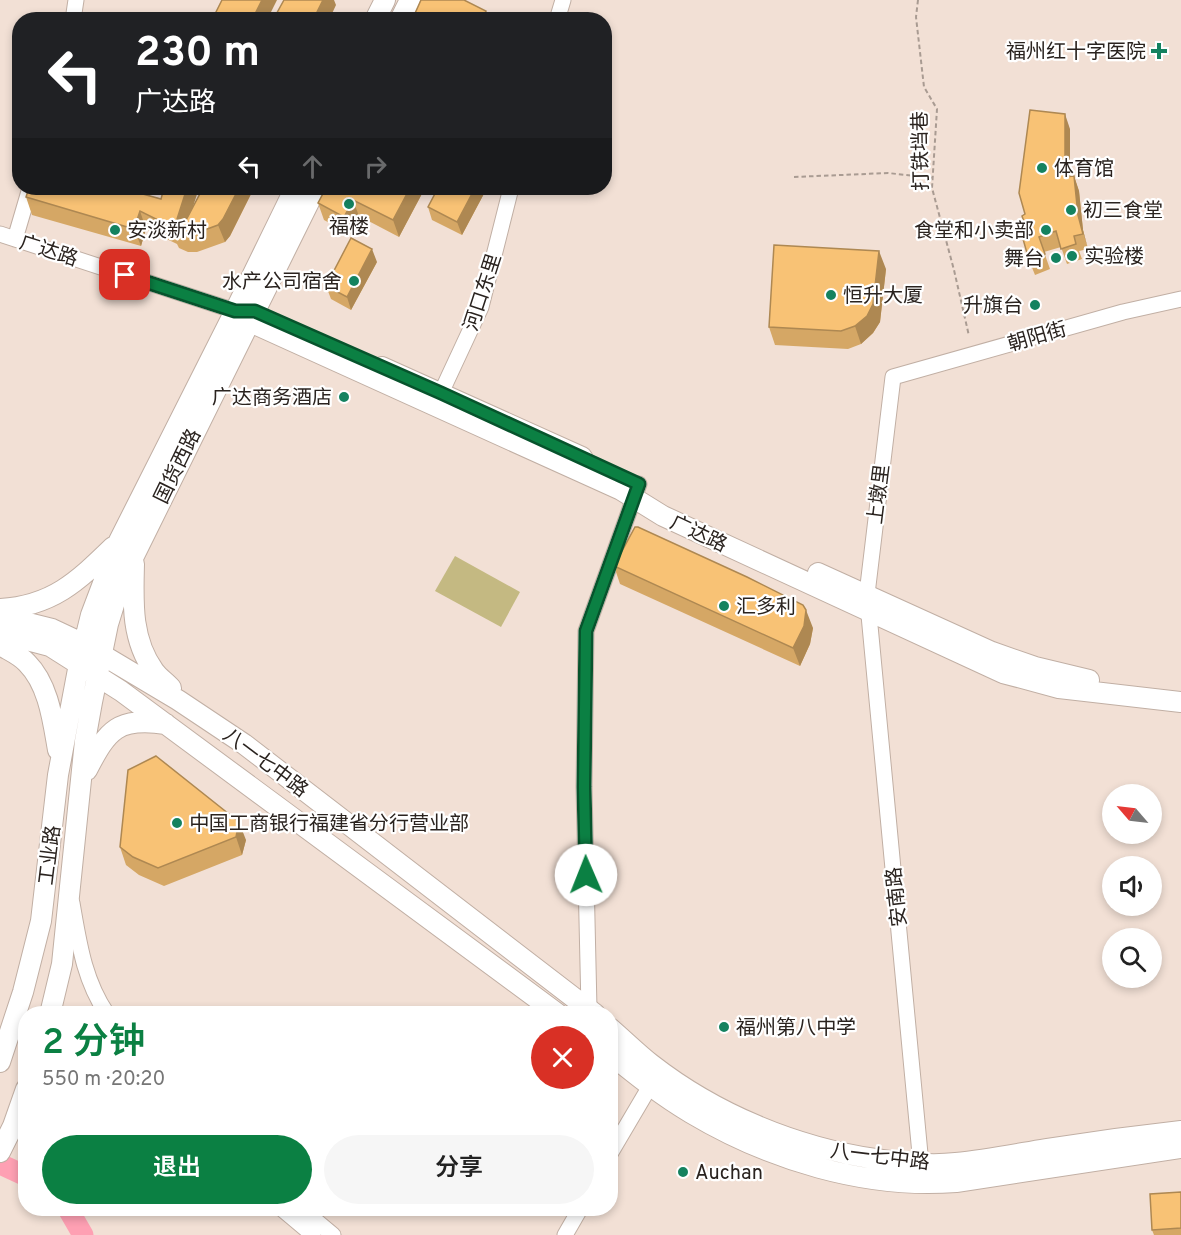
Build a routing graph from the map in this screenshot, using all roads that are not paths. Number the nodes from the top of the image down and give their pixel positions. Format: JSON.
{"nodes":[{"id":1,"x":27,"y":195,"type":"edge"},
{"id":2,"x":292,"y":195,"type":"edge"},
{"id":3,"x":312,"y":195,"type":"edge"},
{"id":4,"x":509,"y":195,"type":"edge"},
{"id":5,"x":7,"y":237,"type":"edge"},
{"id":6,"x":1181,"y":298,"type":"edge"},
{"id":7,"x":246,"y":315,"type":"junction"},
{"id":8,"x":893,"y":376,"type":"joint"},
{"id":9,"x":441,"y":393,"type":"junction"},
{"id":10,"x":637,"y":491,"type":"junction"},
{"id":11,"x":119,"y":541,"type":"junction"},
{"id":12,"x":134,"y":555,"type":"junction"},
{"id":13,"x":867,"y":603,"type":"junction"},
{"id":14,"x":0,"y":609,"type":"edge"},
{"id":15,"x":0,"y":616,"type":"edge"},
{"id":16,"x":0,"y":633,"type":"edge"},
{"id":17,"x":84,"y":644,"type":"junction"},
{"id":18,"x":0,"y":645,"type":"edge"},
{"id":19,"x":102,"y":654,"type":"junction"},
{"id":20,"x":79,"y":664,"type":"junction"},
{"id":21,"x":97,"y":676,"type":"junction"},
{"id":22,"x":1181,"y":689,"type":"edge"},
{"id":23,"x":178,"y":700,"type":"junction"},
{"id":24,"x":1181,"y":702,"type":"edge"},
{"id":25,"x":167,"y":724,"type":"junction"},
{"id":26,"x":58,"y":775,"type":"junction"},
{"id":27,"x":81,"y":783,"type":"junction"},
{"id":28,"x":70,"y":889,"type":"junction"},
{"id":29,"x":18,"y":1006,"type":"edge"},
{"id":30,"x":52,"y":1006,"type":"edge"},
{"id":31,"x":101,"y":1006,"type":"edge"},
{"id":32,"x":547,"y":1006,"type":"edge"},
{"id":33,"x":585,"y":1006,"type":"edge"},
{"id":34,"x":592,"y":1006,"type":"edge"},
{"id":35,"x":18,"y":1007,"type":"edge"},
{"id":36,"x":618,"y":1037,"type":"edge"},
{"id":37,"x":618,"y":1058,"type":"edge"},
{"id":38,"x":0,"y":1062,"type":"edge"},
{"id":39,"x":651,"y":1075,"type":"junction"},
{"id":40,"x":18,"y":1112,"type":"edge"},
{"id":41,"x":618,"y":1124,"type":"edge"},
{"id":42,"x":1181,"y":1131,"type":"edge"},
{"id":43,"x":618,"y":1139,"type":"edge"},
{"id":44,"x":1181,"y":1148,"type":"edge"},
{"id":45,"x":0,"y":1152,"type":"edge"},
{"id":46,"x":922,"y":1164,"type":"junction"},
{"id":47,"x":922,"y":1184,"type":"junction"},
{"id":48,"x":290,"y":1216,"type":"edge"},
{"id":49,"x":310,"y":1216,"type":"edge"},
{"id":50,"x":566,"y":1216,"type":"edge"},
{"id":51,"x":576,"y":1216,"type":"edge"},
{"id":52,"x":313,"y":1235,"type":"edge"},
{"id":53,"x":333,"y":1235,"type":"edge"},
{"id":54,"x":556,"y":1235,"type":"edge"},
{"id":55,"x":565,"y":1235,"type":"edge"}],
"edges":[{"from":1,"to":5,"type":"street"},
{"from":2,"to":7,"type":"main road","name":"国货西路"},
{"from":3,"to":7,"type":"main road","name":"国货西路"},
{"from":4,"to":9,"type":"street","name":"河口东里"},
{"from":5,"to":7,"type":"street","name":"广达路"},
{"from":6,"to":8,"type":"street","name":"朝阳街"},
{"from":7,"to":9,"type":"main road","name":"广达路"},
{"from":7,"to":10,"type":"main road","name":"广达路"},
{"from":7,"to":11,"type":"main road","name":"国货西路"},
{"from":7,"to":12,"type":"main road","name":"国货西路"},
{"from":8,"to":13,"type":"street","name":"上墩里"},
{"from":9,"to":10,"type":"main road","name":"广达路"},
{"from":10,"to":13,"type":"main road","name":"广达路"},
{"from":10,"to":34,"type":"street"},
{"from":11,"to":14,"type":"main road"},
{"from":11,"to":17,"type":"main road","name":"国货西路"},
{"from":12,"to":19,"type":"main road","name":"国货西路"},
{"from":12,"to":23,"type":"main road"},
{"from":13,"to":22,"type":"main road","name":"广达路"},
{"from":13,"to":24,"type":"main road","name":"广达路"},
{"from":13,"to":46,"type":"street","name":"安南路"},
{"from":15,"to":17,"type":"main road","name":"八一七中路"},
{"from":16,"to":20,"type":"main road","name":"八一七中路"},
{"from":17,"to":19,"type":"main road","name":"八一七中路"},
{"from":17,"to":20,"type":"main road","name":"工业路"},
{"from":18,"to":26,"type":"main road"},
{"from":19,"to":21,"type":"main road","name":"工业路"},
{"from":19,"to":23,"type":"main road","name":"八一七中路"},
{"from":20,"to":21,"type":"main road","name":"八一七中路"},
{"from":20,"to":26,"type":"main road","name":"工业路"},
{"from":21,"to":25,"type":"main road","name":"八一七中路"},
{"from":21,"to":27,"type":"main road","name":"工业路"},
{"from":23,"to":33,"type":"main road","name":"八一七中路"},
{"from":25,"to":27,"type":"main road"},
{"from":25,"to":32,"type":"main road","name":"八一七中路"},
{"from":26,"to":29,"type":"main road","name":"工业路"},
{"from":27,"to":28,"type":"main road","name":"工业路"},
{"from":28,"to":30,"type":"main road","name":"工业路"},
{"from":28,"to":31,"type":"street"},
{"from":35,"to":38,"type":"main road","name":"工业路"},
{"from":36,"to":39,"type":"main road","name":"八一七中路"},
{"from":37,"to":39,"type":"main road","name":"八一七中路"},
{"from":39,"to":41,"type":"street"},
{"from":39,"to":43,"type":"street"},
{"from":39,"to":46,"type":"main road","name":"八一七中路"},
{"from":39,"to":47,"type":"main road","name":"八一七中路"},
{"from":40,"to":45,"type":"main road"},
{"from":42,"to":46,"type":"main road","name":"八一七中路"},
{"from":44,"to":47,"type":"main road","name":"八一七中路"},
{"from":46,"to":47,"type":"street","name":"安南路"},
{"from":48,"to":52,"type":"street"},
{"from":49,"to":53,"type":"street"},
{"from":50,"to":54,"type":"street"},
{"from":51,"to":55,"type":"street"}]}
